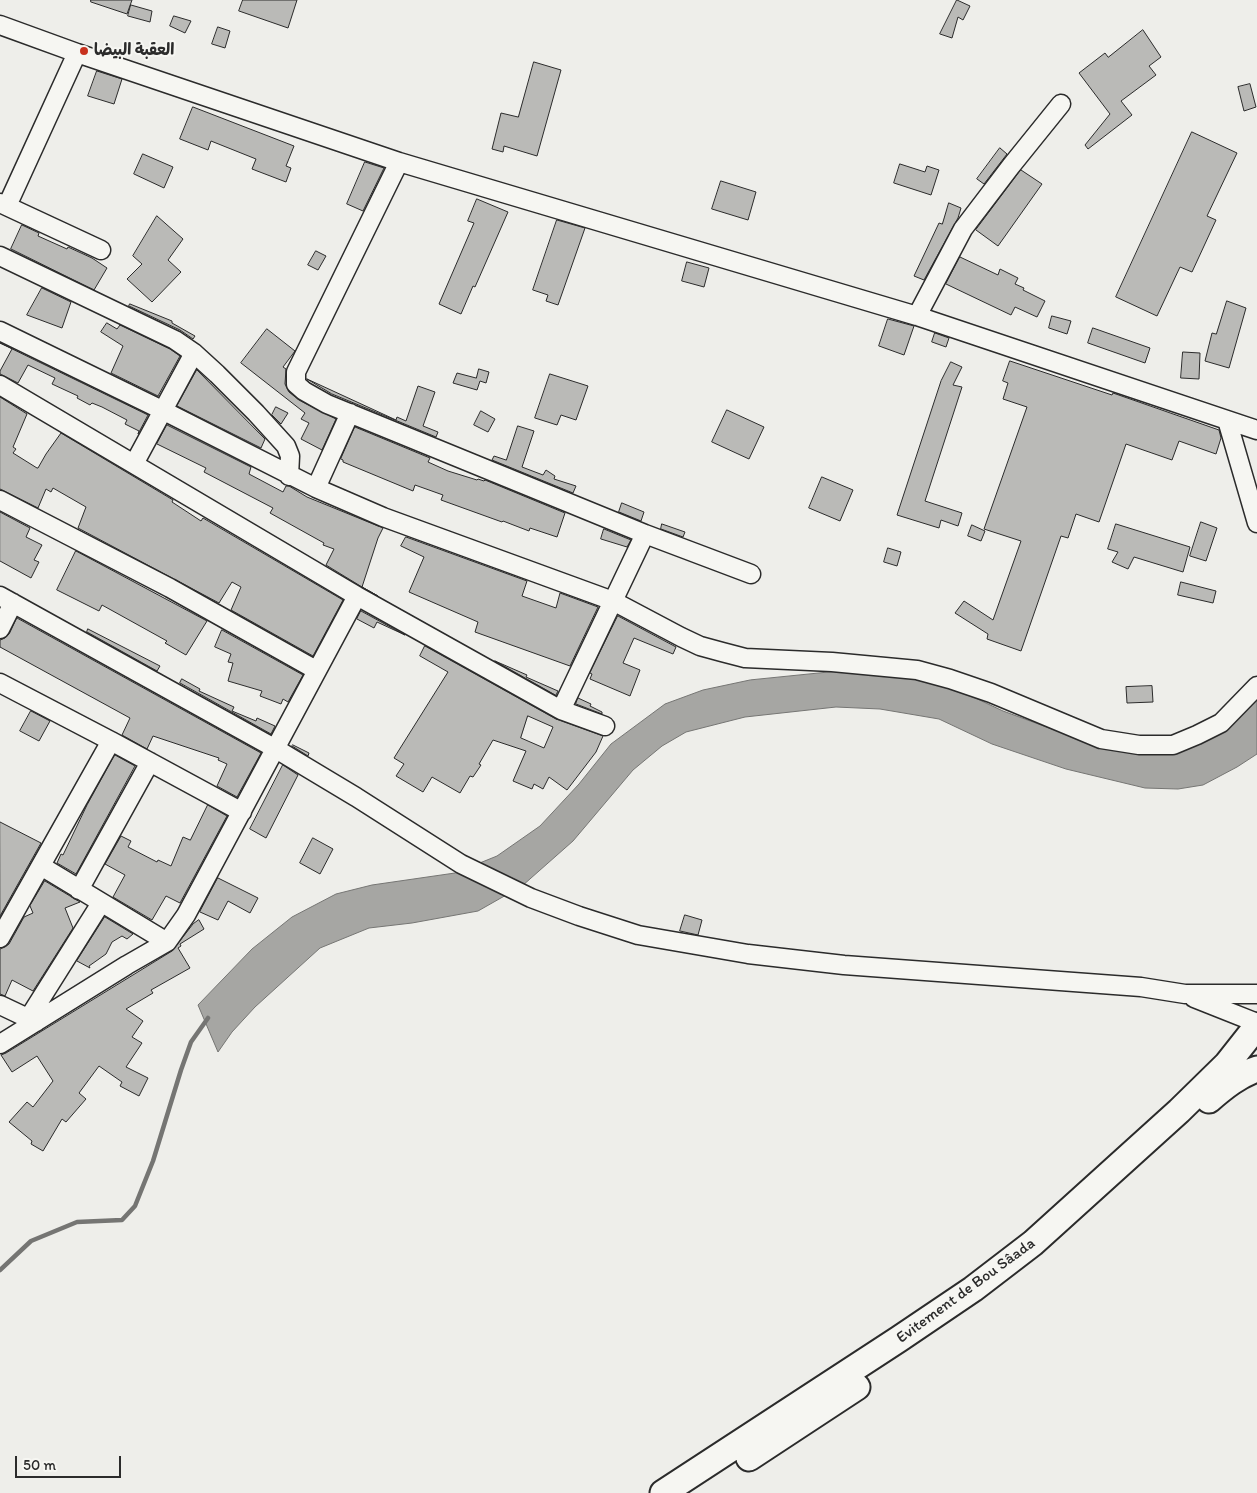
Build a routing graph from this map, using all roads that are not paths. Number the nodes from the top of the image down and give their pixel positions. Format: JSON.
{"nodes":[{"id":1,"x":0,"y":26,"type":"edge"},
{"id":2,"x":76,"y":53,"type":"junction"},
{"id":3,"x":1061,"y":104,"type":"dead end"},
{"id":4,"x":399,"y":162,"type":"junction"},
{"id":5,"x":4,"y":205,"type":"edge"},
{"id":6,"x":101,"y":250,"type":"dead end"},
{"id":7,"x":0,"y":256,"type":"edge"},
{"id":8,"x":917,"y":316,"type":"junction"},
{"id":9,"x":0,"y":331,"type":"edge"},
{"id":10,"x":194,"y":353,"type":"junction"},
{"id":11,"x":0,"y":385,"type":"edge"},
{"id":12,"x":164,"y":411,"type":"junction"},
{"id":13,"x":350,"y":413,"type":"junction"},
{"id":14,"x":1227,"y":420,"type":"junction"},
{"id":15,"x":1256,"y":430,"type":"edge"},
{"id":16,"x":134,"y":464,"type":"junction"},
{"id":17,"x":289,"y":476,"type":"junction"},
{"id":18,"x":316,"y":488,"type":"junction"},
{"id":19,"x":0,"y":500,"type":"edge"},
{"id":20,"x":1257,"y":523,"type":"edge"},
{"id":21,"x":645,"y":534,"type":"junction"},
{"id":22,"x":751,"y":574,"type":"dead end"},
{"id":23,"x":357,"y":596,"type":"junction"},
{"id":24,"x":6,"y":600,"type":"edge"},
{"id":25,"x":613,"y":600,"type":"junction"},
{"id":26,"x":0,"y":629,"type":"edge"},
{"id":27,"x":316,"y":670,"type":"junction"},
{"id":28,"x":0,"y":683,"type":"edge"},
{"id":29,"x":1257,"y":686,"type":"edge"},
{"id":30,"x":561,"y":710,"type":"junction"},
{"id":31,"x":605,"y":726,"type":"dead end"},
{"id":32,"x":111,"y":741,"type":"junction"},
{"id":33,"x":276,"y":749,"type":"junction"},
{"id":34,"x":150,"y":762,"type":"junction"},
{"id":35,"x":242,"y":812,"type":"junction"},
{"id":36,"x":41,"y":866,"type":"junction"},
{"id":37,"x":79,"y":890,"type":"junction"},
{"id":38,"x":101,"y":903,"type":"junction"},
{"id":39,"x":2,"y":929,"type":"edge"},
{"id":40,"x":167,"y":942,"type":"junction"},
{"id":41,"x":1184,"y":994,"type":"junction"},
{"id":42,"x":1257,"y":994,"type":"edge"},
{"id":43,"x":0,"y":1005,"type":"edge"},
{"id":44,"x":32,"y":1020,"type":"junction"},
{"id":45,"x":1257,"y":1025,"type":"edge"},
{"id":46,"x":0,"y":1044,"type":"edge"},
{"id":47,"x":1257,"y":1069,"type":"edge"},
{"id":48,"x":662,"y":1493,"type":"edge"},
{"id":49,"x":694,"y":1493,"type":"edge"}],
"edges":[{"from":1,"to":2,"type":"street"},
{"from":2,"to":4,"type":"street"},
{"from":2,"to":5,"type":"street"},
{"from":3,"to":8,"type":"street"},
{"from":4,"to":8,"type":"street"},
{"from":4,"to":13,"type":"street"},
{"from":5,"to":6,"type":"street"},
{"from":7,"to":10,"type":"street"},
{"from":8,"to":14,"type":"street"},
{"from":9,"to":12,"type":"street"},
{"from":10,"to":12,"type":"street"},
{"from":10,"to":17,"type":"street"},
{"from":11,"to":16,"type":"street"},
{"from":12,"to":16,"type":"street"},
{"from":12,"to":17,"type":"street"},
{"from":13,"to":18,"type":"street"},
{"from":13,"to":21,"type":"street"},
{"from":14,"to":15,"type":"street"},
{"from":14,"to":20,"type":"street"},
{"from":16,"to":23,"type":"street"},
{"from":17,"to":18,"type":"street"},
{"from":18,"to":25,"type":"street"},
{"from":19,"to":27,"type":"street"},
{"from":21,"to":22,"type":"street"},
{"from":21,"to":25,"type":"street"},
{"from":23,"to":27,"type":"street"},
{"from":23,"to":30,"type":"street"},
{"from":24,"to":26,"type":"street"},
{"from":24,"to":33,"type":"street"},
{"from":25,"to":29,"type":"street"},
{"from":25,"to":30,"type":"street"},
{"from":27,"to":33,"type":"street"},
{"from":28,"to":32,"type":"street"},
{"from":30,"to":31,"type":"street"},
{"from":32,"to":34,"type":"street"},
{"from":32,"to":36,"type":"street"},
{"from":33,"to":35,"type":"street"},
{"from":33,"to":41,"type":"street"},
{"from":34,"to":35,"type":"street"},
{"from":34,"to":37,"type":"street"},
{"from":35,"to":40,"type":"street"},
{"from":36,"to":37,"type":"street"},
{"from":36,"to":39,"type":"street"},
{"from":37,"to":38,"type":"street"},
{"from":38,"to":40,"type":"street"},
{"from":38,"to":44,"type":"street"},
{"from":40,"to":44,"type":"street"},
{"from":41,"to":42,"type":"street"},
{"from":41,"to":45,"type":"street"},
{"from":43,"to":44,"type":"street"},
{"from":44,"to":46,"type":"street"},
{"from":45,"to":48,"type":"highway","name":"Evitement de Bou Sâada"},
{"from":47,"to":49,"type":"highway","name":"Evitement de Bou Sâada"}]}
